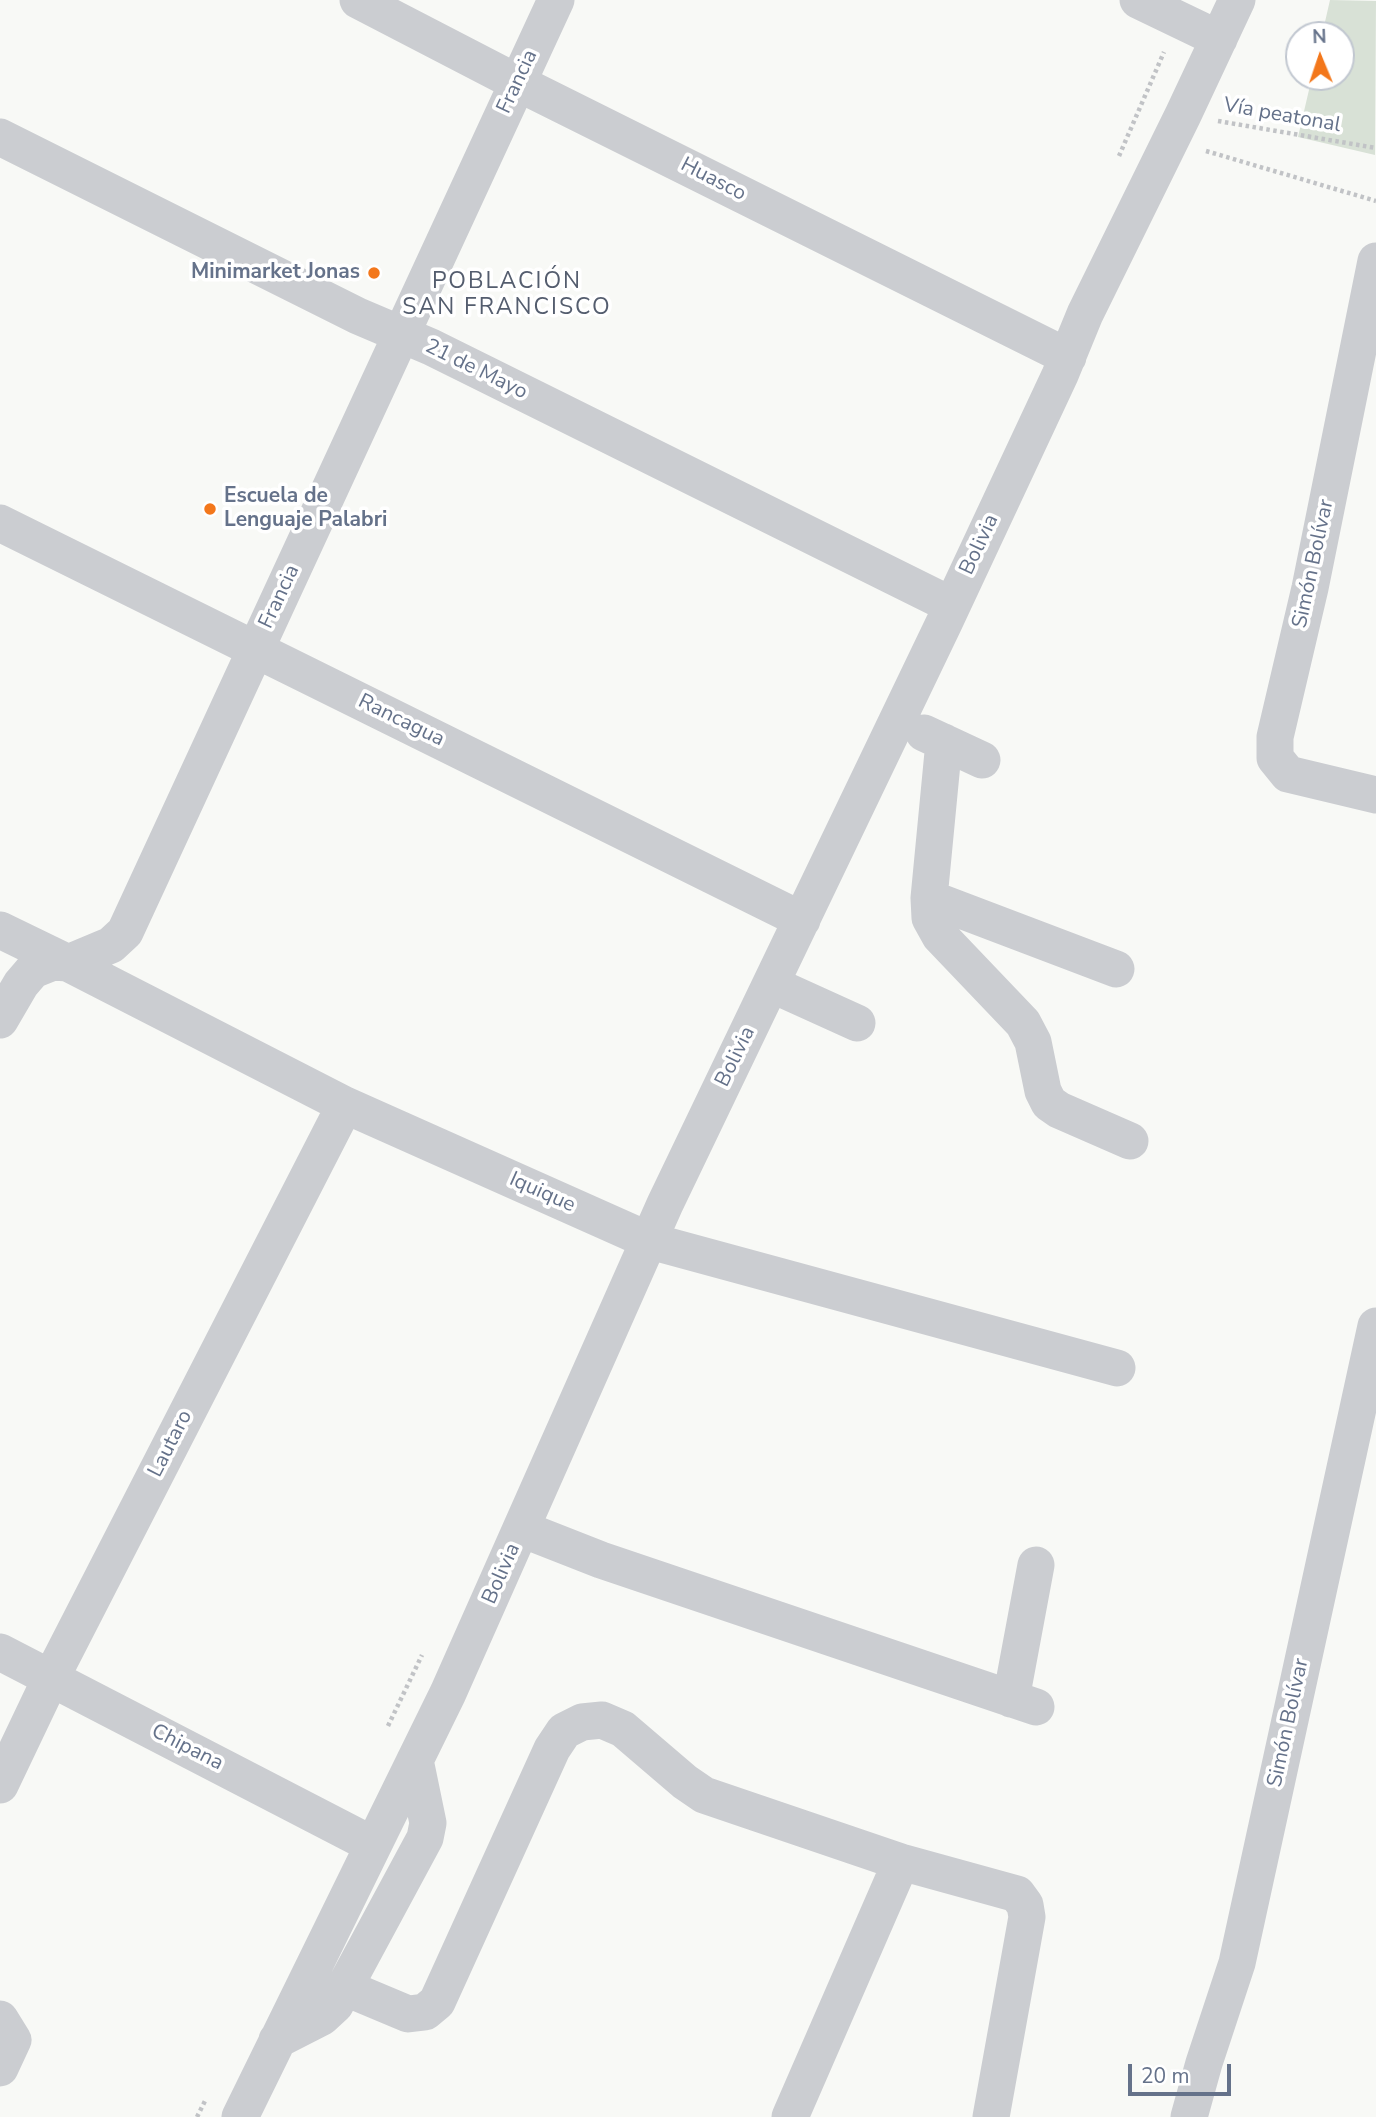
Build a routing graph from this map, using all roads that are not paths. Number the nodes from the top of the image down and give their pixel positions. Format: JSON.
{"nodes":[{"id":1,"x":358,"y":0,"type":"edge"},
{"id":2,"x":556,"y":0,"type":"edge"},
{"id":3,"x":1138,"y":0,"type":"edge"},
{"id":4,"x":1237,"y":0,"type":"edge"},
{"id":5,"x":1219,"y":39,"type":"junction"},
{"id":6,"x":518,"y":83,"type":"junction"},
{"id":7,"x":0,"y":137,"type":"edge"},
{"id":8,"x":1376,"y":261,"type":"edge"},
{"id":9,"x":402,"y":334,"type":"junction"},
{"id":10,"x":1068,"y":357,"type":"junction"},
{"id":11,"x":0,"y":523,"type":"edge"},
{"id":12,"x":951,"y":605,"type":"junction"},
{"id":13,"x":256,"y":649,"type":"junction"},
{"id":14,"x":897,"y":721,"type":"junction"},
{"id":15,"x":944,"y":742,"type":"junction"},
{"id":16,"x":982,"y":760,"type":"dead end"},
{"id":17,"x":1376,"y":795,"type":"edge"},
{"id":18,"x":929,"y":898,"type":"junction"},
{"id":19,"x":802,"y":920,"type":"junction"},
{"id":20,"x":0,"y":930,"type":"edge"},
{"id":21,"x":68,"y":963,"type":"junction"},
{"id":22,"x":1116,"y":969,"type":"dead end"},
{"id":23,"x":771,"y":984,"type":"junction"},
{"id":24,"x":0,"y":1020,"type":"edge"},
{"id":25,"x":857,"y":1023,"type":"dead end"},
{"id":26,"x":345,"y":1105,"type":"junction"},
{"id":27,"x":1130,"y":1141,"type":"dead end"},
{"id":28,"x":650,"y":1241,"type":"junction"},
{"id":29,"x":1376,"y":1326,"type":"edge"},
{"id":30,"x":1117,"y":1368,"type":"dead end"},
{"id":31,"x":522,"y":1529,"type":"junction"},
{"id":32,"x":1036,"y":1565,"type":"dead end"},
{"id":33,"x":0,"y":1652,"type":"edge"},
{"id":34,"x":51,"y":1678,"type":"junction"},
{"id":35,"x":415,"y":1760,"type":"junction"},
{"id":36,"x":0,"y":1786,"type":"edge"},
{"id":37,"x":373,"y":1844,"type":"junction"},
{"id":38,"x":901,"y":1862,"type":"junction"},
{"id":39,"x":346,"y":1988,"type":"junction"},
{"id":40,"x":0,"y":2020,"type":"edge"},
{"id":41,"x":277,"y":2040,"type":"junction"},
{"id":42,"x":0,"y":2068,"type":"edge"},
{"id":43,"x":240,"y":2117,"type":"edge"},
{"id":44,"x":790,"y":2117,"type":"edge"},
{"id":45,"x":991,"y":2117,"type":"edge"},
{"id":46,"x":1189,"y":2117,"type":"edge"}],
"edges":[{"from":1,"to":6,"type":"street","name":"Huasco"},
{"from":2,"to":6,"type":"street","name":"Francia"},
{"from":3,"to":5,"type":"street"},
{"from":4,"to":5,"type":"street","name":"Bolivia"},
{"from":5,"to":10,"type":"street","name":"Bolivia"},
{"from":6,"to":9,"type":"street","name":"Francia"},
{"from":6,"to":10,"type":"street","name":"Huasco"},
{"from":7,"to":9,"type":"street","name":"21 de Mayo"},
{"from":8,"to":17,"type":"street","name":"Simón Bolívar"},
{"from":9,"to":12,"type":"street","name":"21 de Mayo"},
{"from":9,"to":13,"type":"street","name":"Francia"},
{"from":10,"to":12,"type":"street","name":"Bolivia"},
{"from":11,"to":13,"type":"street","name":"Rancagua"},
{"from":12,"to":14,"type":"street","name":"Bolivia"},
{"from":13,"to":19,"type":"street","name":"Rancagua"},
{"from":13,"to":21,"type":"street","name":"Francia"},
{"from":14,"to":15,"type":"street"},
{"from":14,"to":19,"type":"street","name":"Bolivia"},
{"from":15,"to":16,"type":"street"},
{"from":15,"to":18,"type":"street"},
{"from":18,"to":22,"type":"street"},
{"from":18,"to":27,"type":"street"},
{"from":19,"to":23,"type":"street","name":"Bolivia"},
{"from":20,"to":21,"type":"street","name":"Iquique"},
{"from":21,"to":24,"type":"street","name":"Francia"},
{"from":21,"to":26,"type":"street","name":"Iquique"},
{"from":23,"to":25,"type":"street"},
{"from":23,"to":28,"type":"street","name":"Bolivia"},
{"from":26,"to":28,"type":"street","name":"Iquique"},
{"from":26,"to":34,"type":"street","name":"Lautaro"},
{"from":28,"to":30,"type":"street","name":"Iquique"},
{"from":28,"to":31,"type":"street","name":"Bolivia"},
{"from":29,"to":46,"type":"street","name":"Simón Bolívar"},
{"from":31,"to":32,"type":"street"},
{"from":31,"to":35,"type":"street","name":"Bolivia"},
{"from":33,"to":34,"type":"street","name":"Chipana"},
{"from":34,"to":36,"type":"street","name":"Lautaro"},
{"from":34,"to":37,"type":"street","name":"Chipana"},
{"from":35,"to":37,"type":"street","name":"Bolivia"},
{"from":35,"to":39,"type":"street"},
{"from":37,"to":41,"type":"street","name":"Bolivia"},
{"from":38,"to":39,"type":"street"},
{"from":38,"to":44,"type":"street"},
{"from":38,"to":45,"type":"street"},
{"from":39,"to":41,"type":"street"},
{"from":40,"to":42,"type":"street"},
{"from":41,"to":43,"type":"street","name":"Bolivia"}]}
